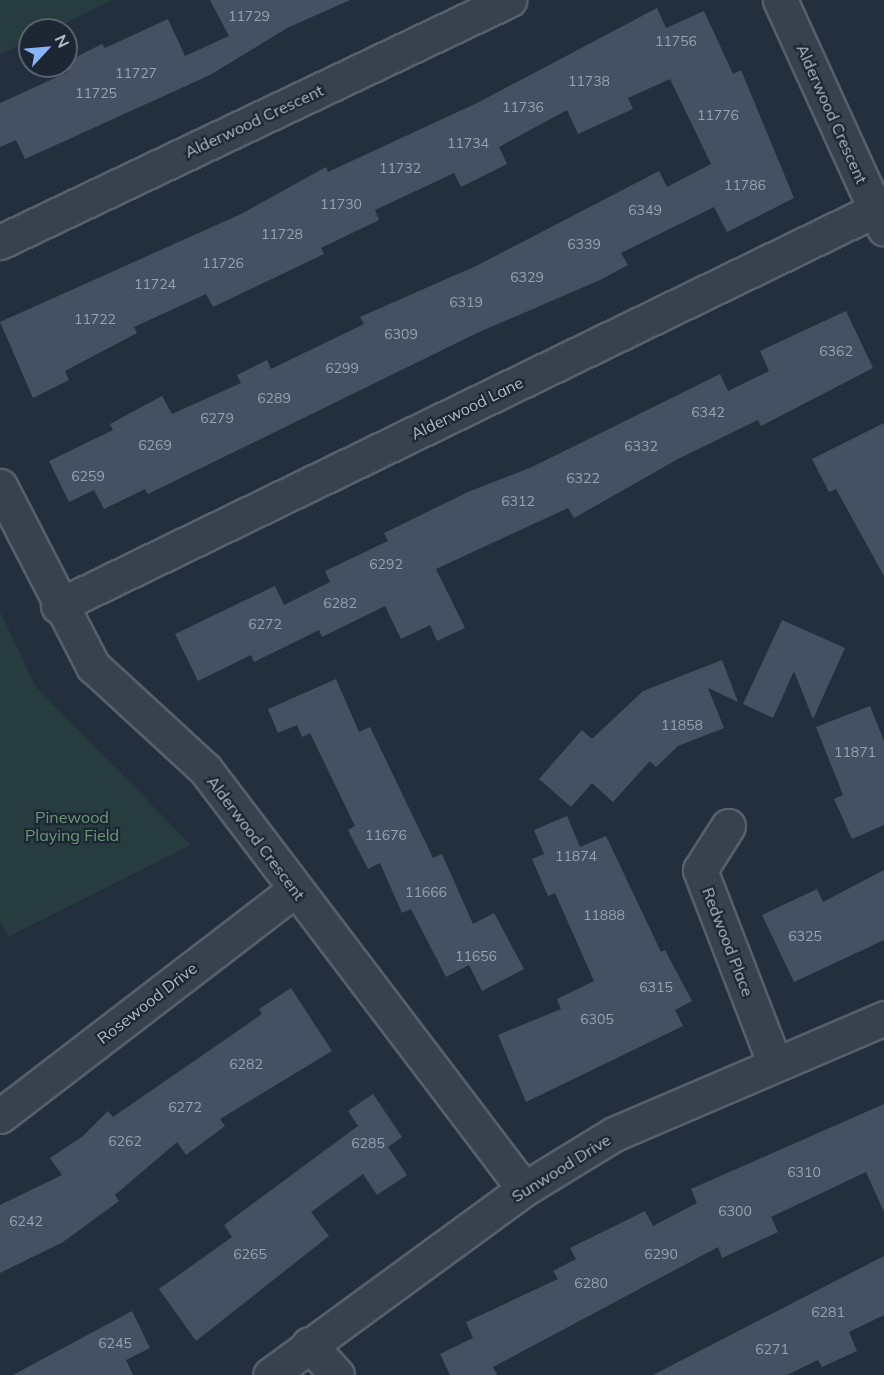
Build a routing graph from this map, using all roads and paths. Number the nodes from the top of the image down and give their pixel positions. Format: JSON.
{"nodes":[{"id":1,"x":509,"y":0,"type":"edge"},
{"id":2,"x":780,"y":0,"type":"edge"},
{"id":3,"x":880,"y":219,"type":"edge"},
{"id":4,"x":0,"y":242,"type":"edge"},
{"id":5,"x":0,"y":486,"type":"edge"},
{"id":6,"x":58,"y":606,"type":"junction"},
{"id":7,"x":728,"y":826,"type":"dead end"},
{"id":8,"x":294,"y":890,"type":"junction"},
{"id":9,"x":884,"y":1018,"type":"edge"},
{"id":10,"x":774,"y":1062,"type":"junction"},
{"id":11,"x":0,"y":1116,"type":"edge"},
{"id":12,"x":524,"y":1189,"type":"junction"},
{"id":13,"x":309,"y":1344,"type":"junction"},
{"id":14,"x":270,"y":1375,"type":"edge"},
{"id":15,"x":337,"y":1375,"type":"edge"}],
"edges":[{"from":1,"to":4,"type":"street","name":"Alderwood Crescent"},
{"from":2,"to":3,"type":"street","name":"Alderwood Crescent"},
{"from":3,"to":6,"type":"street","name":"Alderwood Lane"},
{"from":5,"to":6,"type":"street","name":"Alderwood Crescent"},
{"from":6,"to":8,"type":"street","name":"Alderwood Crescent"},
{"from":7,"to":10,"type":"street","name":"Redwood Place"},
{"from":8,"to":11,"type":"street","name":"Rosewood Drive"},
{"from":8,"to":12,"type":"street","name":"Alderwood Crescent"},
{"from":9,"to":10,"type":"street","name":"Sunwood Drive"},
{"from":10,"to":12,"type":"street","name":"Sunwood Drive"},
{"from":12,"to":13,"type":"street","name":"Sunwood Drive"},
{"from":13,"to":14,"type":"street","name":"Sunwood Drive"},
{"from":13,"to":15,"type":"street"}]}
